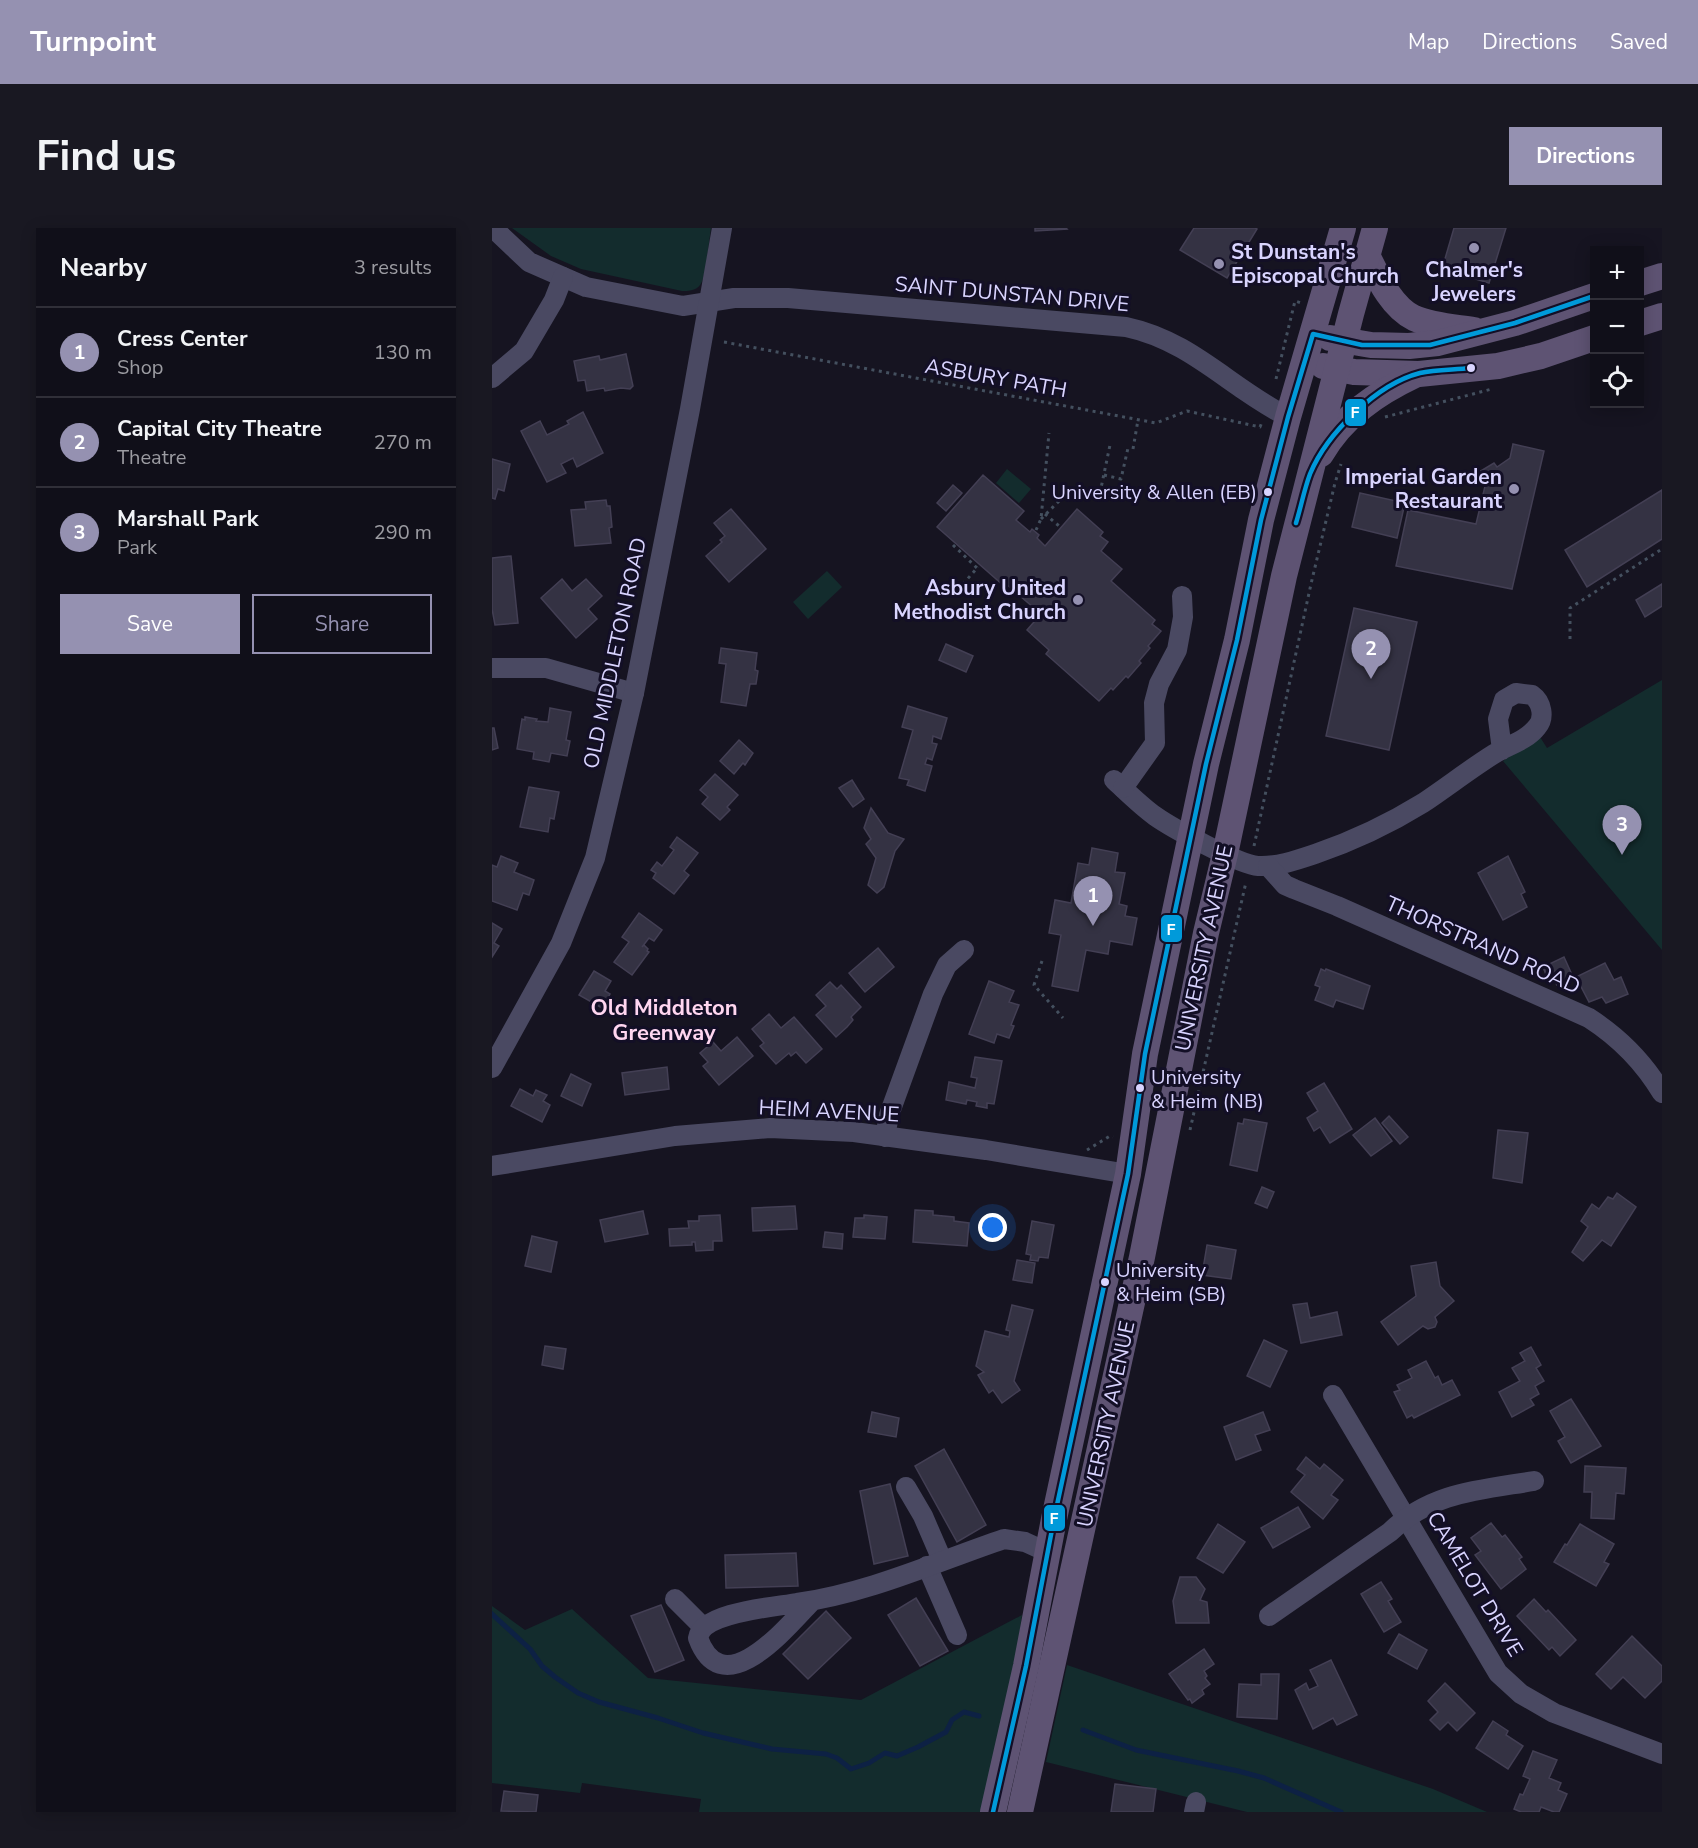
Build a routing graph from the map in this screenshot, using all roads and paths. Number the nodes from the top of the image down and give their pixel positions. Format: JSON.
{"nodes":[{"id":1,"x":493,"y":228,"type":"edge"},
{"id":2,"x":722,"y":228,"type":"edge"},
{"id":3,"x":1343,"y":228,"type":"edge"},
{"id":4,"x":1375,"y":228,"type":"edge"},
{"id":5,"x":1367,"y":255,"type":"junction"},
{"id":6,"x":1662,"y":276,"type":"edge"},
{"id":7,"x":563,"y":277,"type":"junction"},
{"id":8,"x":1644,"y":282,"type":"edge"},
{"id":9,"x":1590,"y":297,"type":"edge"},
{"id":10,"x":1295,"y":301,"type":"dead end"},
{"id":11,"x":709,"y":303,"type":"junction"},
{"id":12,"x":1662,"y":316,"type":"edge"},
{"id":13,"x":1644,"y":322,"type":"edge"},
{"id":14,"x":1480,"y":332,"type":"junction"},
{"id":15,"x":1313,"y":334,"type":"junction"},
{"id":16,"x":1590,"y":339,"type":"edge"},
{"id":17,"x":724,"y":342,"type":"dead end"},
{"id":18,"x":1344,"y":342,"type":"junction"},
{"id":19,"x":1306,"y":360,"type":"junction"},
{"id":20,"x":1338,"y":370,"type":"junction"},
{"id":21,"x":1419,"y":374,"type":"junction"},
{"id":22,"x":492,"y":378,"type":"edge"},
{"id":23,"x":1274,"y":385,"type":"dead end"},
{"id":24,"x":1490,"y":390,"type":"dead end"},
{"id":25,"x":1288,"y":417,"type":"junction"},
{"id":26,"x":1381,"y":419,"type":"dead end"},
{"id":27,"x":1137,"y":420,"type":"junction"},
{"id":28,"x":1260,"y":427,"type":"dead end"},
{"id":29,"x":1050,"y":433,"type":"dead end"},
{"id":30,"x":1110,"y":445,"type":"dead end"},
{"id":31,"x":1344,"y":459,"type":"dead end"},
{"id":32,"x":1310,"y":472,"type":"junction"},
{"id":33,"x":1104,"y":475,"type":"junction"},
{"id":34,"x":1100,"y":494,"type":"junction"},
{"id":35,"x":1143,"y":496,"type":"dead end"},
{"id":36,"x":1045,"y":514,"type":"junction"},
{"id":37,"x":1041,"y":519,"type":"junction"},
{"id":38,"x":1059,"y":526,"type":"dead end"},
{"id":39,"x":1036,"y":530,"type":"dead end"},
{"id":40,"x":953,"y":545,"type":"dead end"},
{"id":41,"x":1662,"y":549,"type":"edge"},
{"id":42,"x":963,"y":584,"type":"dead end"},
{"id":43,"x":1310,"y":592,"type":"dead end"},
{"id":44,"x":1182,"y":596,"type":"dead end"},
{"id":45,"x":1570,"y":639,"type":"dead end"},
{"id":46,"x":492,"y":668,"type":"edge"},
{"id":47,"x":634,"y":693,"type":"junction"},
{"id":48,"x":1502,"y":750,"type":"dead end"},
{"id":49,"x":1191,"y":837,"type":"junction"},
{"id":50,"x":1225,"y":854,"type":"junction"},
{"id":51,"x":1268,"y":866,"type":"junction"},
{"id":52,"x":964,"y":950,"type":"dead end"},
{"id":53,"x":1042,"y":961,"type":"dead end"},
{"id":54,"x":1063,"y":1018,"type":"dead end"},
{"id":55,"x":492,"y":1068,"type":"edge"},
{"id":56,"x":1662,"y":1093,"type":"edge"},
{"id":57,"x":885,"y":1137,"type":"junction"},
{"id":58,"x":492,"y":1166,"type":"edge"},
{"id":59,"x":1128,"y":1174,"type":"junction"},
{"id":60,"x":1128,"y":1322,"type":"junction"},
{"id":61,"x":1333,"y":1395,"type":"dead end"},
{"id":62,"x":1534,"y":1481,"type":"dead end"},
{"id":63,"x":906,"y":1487,"type":"dead end"},
{"id":64,"x":1406,"y":1516,"type":"junction"},
{"id":65,"x":1047,"y":1552,"type":"junction"},
{"id":66,"x":934,"y":1563,"type":"junction"},
{"id":67,"x":675,"y":1599,"type":"dead end"},
{"id":68,"x":812,"y":1601,"type":"junction"},
{"id":69,"x":1269,"y":1616,"type":"dead end"},
{"id":70,"x":703,"y":1627,"type":"junction"},
{"id":71,"x":957,"y":1635,"type":"dead end"},
{"id":72,"x":1044,"y":1698,"type":"junction"},
{"id":73,"x":1662,"y":1754,"type":"edge"},
{"id":74,"x":993,"y":1812,"type":"edge"},
{"id":75,"x":1020,"y":1812,"type":"edge"}],
"edges":[{"from":1,"to":7,"type":"street","name":"SAINT DUNSTAN DRIVE"},
{"from":2,"to":11,"type":"street","name":"OLD MIDDLETON ROAD"},
{"from":3,"to":15,"type":"main road","name":"UNIVERSITY AVENUE"},
{"from":4,"to":5,"type":"main road","name":"UNIVERSITY AVENUE"},
{"from":5,"to":14,"type":"main road"},
{"from":5,"to":18,"type":"main road","name":"UNIVERSITY AVENUE"},
{"from":6,"to":8,"type":"main road"},
{"from":7,"to":11,"type":"street","name":"SAINT DUNSTAN DRIVE"},
{"from":7,"to":22,"type":"street"},
{"from":9,"to":14,"type":"main road"},
{"from":10,"to":23,"type":"path"},
{"from":11,"to":25,"type":"street","name":"SAINT DUNSTAN DRIVE"},
{"from":11,"to":47,"type":"street","name":"OLD MIDDLETON ROAD"},
{"from":12,"to":13,"type":"main road"},
{"from":14,"to":18,"type":"main road"},
{"from":15,"to":18,"type":"main road"},
{"from":15,"to":19,"type":"main road","name":"UNIVERSITY AVENUE"},
{"from":16,"to":21,"type":"main road"},
{"from":17,"to":27,"type":"path","name":"ASBURY PATH"},
{"from":18,"to":20,"type":"main road","name":"UNIVERSITY AVENUE"},
{"from":19,"to":20,"type":"main road"},
{"from":19,"to":25,"type":"main road","name":"UNIVERSITY AVENUE"},
{"from":20,"to":21,"type":"main road"},
{"from":20,"to":32,"type":"main road","name":"UNIVERSITY AVENUE"},
{"from":21,"to":32,"type":"main road"},
{"from":24,"to":26,"type":"path"},
{"from":25,"to":49,"type":"main road","name":"UNIVERSITY AVENUE"},
{"from":27,"to":28,"type":"path","name":"ASBURY PATH"},
{"from":27,"to":33,"type":"path"},
{"from":29,"to":37,"type":"path"},
{"from":30,"to":33,"type":"path"},
{"from":31,"to":43,"type":"path"},
{"from":32,"to":50,"type":"main road","name":"UNIVERSITY AVENUE"},
{"from":33,"to":34,"type":"path"},
{"from":34,"to":35,"type":"path"},
{"from":34,"to":36,"type":"path"},
{"from":36,"to":37,"type":"path"},
{"from":36,"to":38,"type":"path"},
{"from":37,"to":39,"type":"path"},
{"from":40,"to":42,"type":"path"},
{"from":41,"to":45,"type":"path"},
{"from":44,"to":49,"type":"street"},
{"from":46,"to":47,"type":"street"},
{"from":47,"to":55,"type":"street","name":"OLD MIDDLETON ROAD"},
{"from":48,"to":51,"type":"street"},
{"from":49,"to":50,"type":"street"},
{"from":49,"to":59,"type":"main road","name":"UNIVERSITY AVENUE"},
{"from":50,"to":51,"type":"street"},
{"from":50,"to":60,"type":"main road","name":"UNIVERSITY AVENUE"},
{"from":51,"to":56,"type":"street","name":"THORSTRAND ROAD"},
{"from":52,"to":57,"type":"street"},
{"from":53,"to":54,"type":"path"},
{"from":57,"to":58,"type":"street","name":"HEIM AVENUE"},
{"from":57,"to":59,"type":"street","name":"HEIM AVENUE"},
{"from":59,"to":60,"type":"main road"},
{"from":59,"to":65,"type":"main road","name":"UNIVERSITY AVENUE"},
{"from":60,"to":72,"type":"main road","name":"UNIVERSITY AVENUE"},
{"from":61,"to":64,"type":"street","name":"CAMELOT DRIVE"},
{"from":62,"to":64,"type":"street","name":"CAMELOT DRIVE"},
{"from":63,"to":66,"type":"street"},
{"from":64,"to":69,"type":"street","name":"CAMELOT DRIVE"},
{"from":64,"to":73,"type":"street","name":"CAMELOT DRIVE"},
{"from":65,"to":66,"type":"street"},
{"from":65,"to":72,"type":"main road"},
{"from":65,"to":74,"type":"main road","name":"UNIVERSITY AVENUE"},
{"from":66,"to":68,"type":"street"},
{"from":66,"to":71,"type":"street"},
{"from":67,"to":70,"type":"street"},
{"from":68,"to":70,"type":"street"},
{"from":68,"to":70,"type":"street"},
{"from":72,"to":75,"type":"main road","name":"UNIVERSITY AVENUE"}]}
